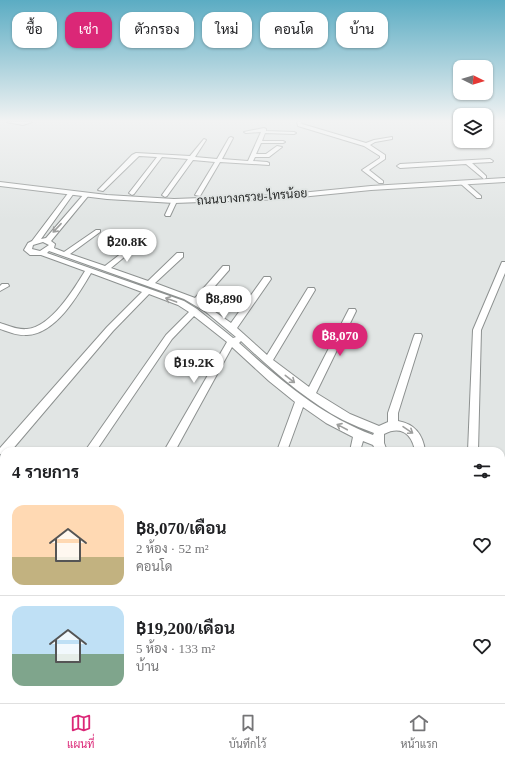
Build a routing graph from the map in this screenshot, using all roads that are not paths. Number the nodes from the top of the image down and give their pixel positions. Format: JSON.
{"nodes":[{"id":1,"x":161,"y":155,"type":"junction"},
{"id":2,"x":193,"y":155,"type":"edge"},
{"id":3,"x":222,"y":155,"type":"edge"},
{"id":4,"x":269,"y":155,"type":"edge"},
{"id":5,"x":381,"y":155,"type":"edge"},
{"id":6,"x":253,"y":156,"type":"joint"},
{"id":7,"x":191,"y":158,"type":"junction"},
{"id":8,"x":219,"y":160,"type":"junction"},
{"id":9,"x":490,"y":161,"type":"dead end"},
{"id":10,"x":250,"y":162,"type":"junction"},
{"id":11,"x":467,"y":162,"type":"junction"},
{"id":12,"x":267,"y":164,"type":"dead end"},
{"id":13,"x":400,"y":166,"type":"dead end"},
{"id":14,"x":505,"y":176,"type":"edge"},
{"id":15,"x":484,"y":177,"type":"junction"},
{"id":16,"x":0,"y":179,"type":"edge"},
{"id":17,"x":505,"y":180,"type":"edge"},
{"id":18,"x":380,"y":182,"type":"junction"},
{"id":19,"x":463,"y":183,"type":"junction"},
{"id":20,"x":0,"y":184,"type":"edge"},
{"id":21,"x":101,"y":190,"type":"junction"},
{"id":22,"x":70,"y":193,"type":"junction"},
{"id":23,"x":132,"y":193,"type":"junction"},
{"id":24,"x":86,"y":195,"type":"junction"},
{"id":25,"x":165,"y":195,"type":"junction"},
{"id":26,"x":198,"y":195,"type":"junction"},
{"id":27,"x":479,"y":197,"type":"dead end"},
{"id":28,"x":174,"y":201,"type":"junction"},
{"id":29,"x":58,"y":209,"type":"junction"},
{"id":30,"x":73,"y":210,"type":"junction"},
{"id":31,"x":168,"y":215,"type":"dead end"},
{"id":32,"x":98,"y":231,"type":"dead end"},
{"id":33,"x":34,"y":242,"type":"junction"},
{"id":34,"x":138,"y":243,"type":"dead end"},
{"id":35,"x":46,"y":247,"type":"junction"},
{"id":36,"x":64,"y":255,"type":"junction"},
{"id":37,"x":180,"y":255,"type":"dead end"},
{"id":38,"x":505,"y":264,"type":"edge"},
{"id":39,"x":226,"y":268,"type":"dead end"},
{"id":40,"x":105,"y":269,"type":"junction"},
{"id":41,"x":89,"y":271,"type":"junction"},
{"id":42,"x":267,"y":279,"type":"dead end"},
{"id":43,"x":149,"y":288,"type":"junction"},
{"id":44,"x":311,"y":290,"type":"dead end"},
{"id":45,"x":195,"y":306,"type":"junction"},
{"id":46,"x":352,"y":311,"type":"dead end"},
{"id":47,"x":0,"y":326,"type":"edge"},
{"id":48,"x":232,"y":328,"type":"junction"},
{"id":49,"x":418,"y":336,"type":"dead end"},
{"id":50,"x":237,"y":339,"type":"junction"},
{"id":51,"x":268,"y":361,"type":"junction"},
{"id":52,"x":310,"y":394,"type":"junction"},
{"id":53,"x":300,"y":401,"type":"junction"},
{"id":54,"x":393,"y":424,"type":"junction"},
{"id":55,"x":380,"y":431,"type":"junction"},
{"id":56,"x":359,"y":435,"type":"junction"},
{"id":57,"x":7,"y":447,"type":"edge"},
{"id":58,"x":93,"y":447,"type":"edge"},
{"id":59,"x":171,"y":447,"type":"edge"},
{"id":60,"x":283,"y":447,"type":"edge"},
{"id":61,"x":356,"y":447,"type":"edge"},
{"id":62,"x":380,"y":447,"type":"edge"},
{"id":63,"x":420,"y":447,"type":"edge"},
{"id":64,"x":473,"y":447,"type":"edge"}],
"edges":[{"from":1,"to":7,"type":"street"},
{"from":1,"to":21,"type":"street"},
{"from":1,"to":23,"type":"street"},
{"from":2,"to":7,"type":"street"},
{"from":3,"to":8,"type":"street"},
{"from":4,"to":6,"type":"street"},
{"from":5,"to":18,"type":"street"},
{"from":6,"to":10,"type":"street"},
{"from":7,"to":8,"type":"street"},
{"from":7,"to":25,"type":"street"},
{"from":8,"to":10,"type":"street"},
{"from":8,"to":26,"type":"street"},
{"from":9,"to":11,"type":"street"},
{"from":10,"to":12,"type":"street"},
{"from":11,"to":13,"type":"street"},
{"from":11,"to":15,"type":"street"},
{"from":14,"to":15,"type":"main road","name":"ถนนบางกรวย-ไทรน้อย"},
{"from":15,"to":18,"type":"main road","name":"ถนนบางกรวย-ไทรน้อย"},
{"from":16,"to":21,"type":"main road","name":"ถนนบางกรวย-ไทรน้อย"},
{"from":17,"to":19,"type":"main road","name":"ถนนบางกรวย-ไทรน้อย"},
{"from":18,"to":26,"type":"main road","name":"ถนนบางกรวย-ไทรน้อย"},
{"from":19,"to":27,"type":"street"},
{"from":19,"to":28,"type":"main road","name":"ถนนบางกรวย-ไทรน้อย"},
{"from":20,"to":22,"type":"main road","name":"ถนนบางกรวย-ไทรน้อย"},
{"from":21,"to":23,"type":"main road","name":"ถนนบางกรวย-ไทรน้อย"},
{"from":22,"to":24,"type":"main road","name":"ถนนบางกรวย-ไทรน้อย"},
{"from":22,"to":29,"type":"street"},
{"from":23,"to":25,"type":"main road","name":"ถนนบางกรวย-ไทรน้อย"},
{"from":24,"to":28,"type":"main road","name":"ถนนบางกรวย-ไทรน้อย"},
{"from":24,"to":30,"type":"street"},
{"from":25,"to":26,"type":"main road","name":"ถนนบางกรวย-ไทรน้อย"},
{"from":28,"to":31,"type":"street"},
{"from":29,"to":30,"type":"street"},
{"from":29,"to":33,"type":"street"},
{"from":30,"to":35,"type":"street","one_way":true},
{"from":32,"to":36,"type":"street"},
{"from":33,"to":35,"type":"street"},
{"from":33,"to":35,"type":"street"},
{"from":34,"to":40,"type":"street"},
{"from":35,"to":36,"type":"street"},
{"from":35,"to":41,"type":"street"},
{"from":36,"to":40,"type":"street"},
{"from":37,"to":43,"type":"street"},
{"from":38,"to":64,"type":"street"},
{"from":39,"to":45,"type":"street"},
{"from":40,"to":43,"type":"street"},
{"from":41,"to":43,"type":"street"},
{"from":41,"to":47,"type":"street"},
{"from":42,"to":48,"type":"street"},
{"from":43,"to":45,"type":"street"},
{"from":43,"to":57,"type":"street"},
{"from":44,"to":51,"type":"street"},
{"from":45,"to":48,"type":"street"},
{"from":45,"to":50,"type":"street"},
{"from":45,"to":58,"type":"street"},
{"from":46,"to":52,"type":"street"},
{"from":48,"to":50,"type":"street"},
{"from":49,"to":54,"type":"street"},
{"from":50,"to":51,"type":"street"},
{"from":50,"to":53,"type":"street"},
{"from":50,"to":59,"type":"street"},
{"from":51,"to":52,"type":"street","one_way":true},
{"from":52,"to":55,"type":"street"},
{"from":56,"to":53,"type":"street","one_way":true},
{"from":53,"to":60,"type":"street"},
{"from":54,"to":55,"type":"street"},
{"from":54,"to":63,"type":"street","one_way":true},
{"from":55,"to":62,"type":"street"},
{"from":56,"to":61,"type":"street"},
{"from":56,"to":62,"type":"street"}]}
